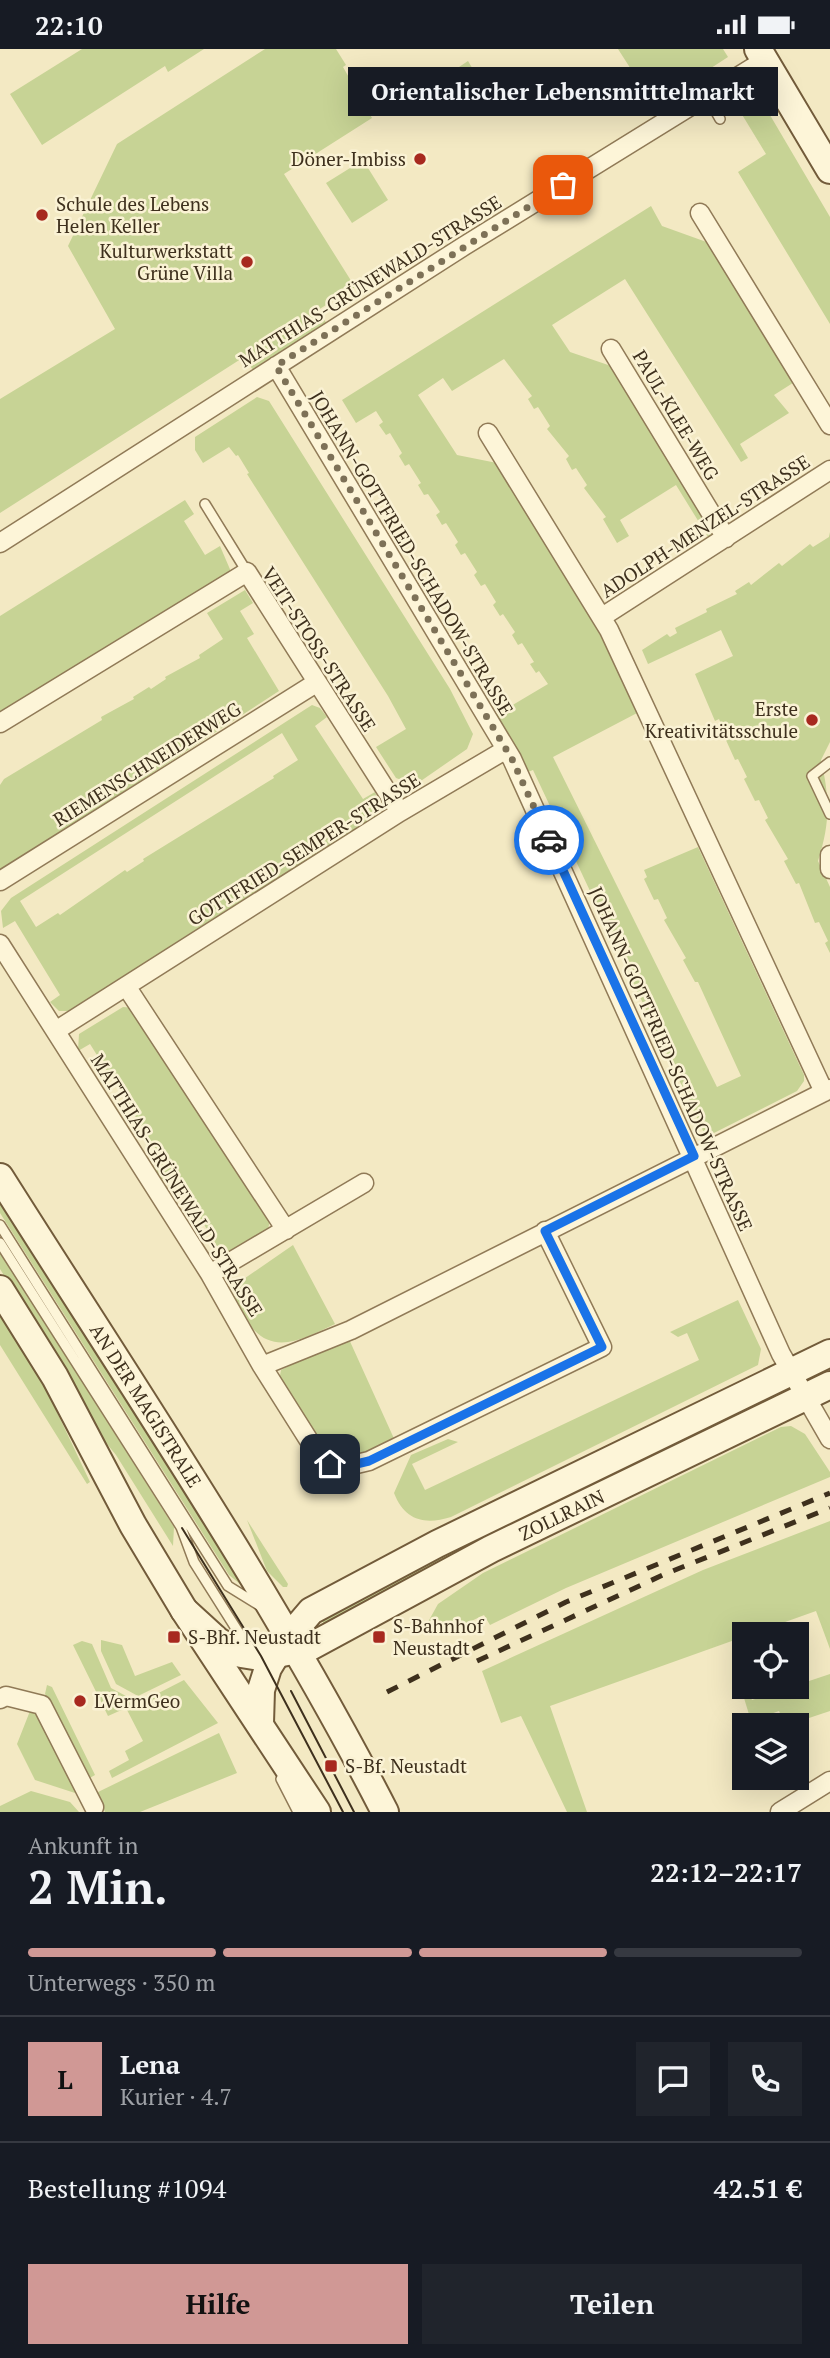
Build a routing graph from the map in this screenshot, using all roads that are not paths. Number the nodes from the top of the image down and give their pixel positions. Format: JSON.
{"nodes":[{"id":1,"x":762,"y":54,"type":"edge"},
{"id":2,"x":707,"y":96,"type":"junction"},
{"id":3,"x":720,"y":119,"type":"dead end"},
{"id":4,"x":830,"y":170,"type":"edge"},
{"id":5,"x":700,"y":213,"type":"dead end"},
{"id":6,"x":611,"y":349,"type":"dead end"},
{"id":7,"x":276,"y":366,"type":"junction"},
{"id":8,"x":830,"y":425,"type":"edge"},
{"id":9,"x":488,"y":433,"type":"dead end"},
{"id":10,"x":830,"y":470,"type":"edge"},
{"id":11,"x":205,"y":504,"type":"dead end"},
{"id":12,"x":726,"y":538,"type":"junction"},
{"id":13,"x":0,"y":543,"type":"edge"},
{"id":14,"x":247,"y":572,"type":"junction"},
{"id":15,"x":602,"y":617,"type":"junction"},
{"id":16,"x":316,"y":683,"type":"junction"},
{"id":17,"x":0,"y":723,"type":"edge"},
{"id":18,"x":505,"y":750,"type":"junction"},
{"id":19,"x":830,"y":762,"type":"edge"},
{"id":20,"x":400,"y":812,"type":"junction"},
{"id":21,"x":830,"y":814,"type":"edge"},
{"id":22,"x":830,"y":855,"type":"edge"},
{"id":23,"x":830,"y":869,"type":"edge"},
{"id":24,"x":0,"y":881,"type":"edge"},
{"id":25,"x":0,"y":944,"type":"edge"},
{"id":26,"x":126,"y":986,"type":"junction"},
{"id":27,"x":57,"y":1030,"type":"junction"},
{"id":28,"x":827,"y":1090,"type":"edge"},
{"id":29,"x":694,"y":1156,"type":"junction"},
{"id":30,"x":0,"y":1177,"type":"edge"},
{"id":31,"x":364,"y":1184,"type":"dead end"},
{"id":32,"x":0,"y":1225,"type":"edge"},
{"id":33,"x":286,"y":1230,"type":"junction"},
{"id":34,"x":545,"y":1231,"type":"junction"},
{"id":35,"x":0,"y":1243,"type":"edge"},
{"id":36,"x":15,"y":1265,"type":"junction"},
{"id":37,"x":210,"y":1274,"type":"junction"},
{"id":38,"x":0,"y":1289,"type":"edge"},
{"id":39,"x":830,"y":1353,"type":"edge"},
{"id":40,"x":262,"y":1366,"type":"junction"},
{"id":41,"x":791,"y":1372,"type":"junction"},
{"id":42,"x":830,"y":1385,"type":"edge"},
{"id":43,"x":804,"y":1397,"type":"junction"},
{"id":44,"x":830,"y":1439,"type":"edge"},
{"id":45,"x":182,"y":1528,"type":"dead end"},
{"id":46,"x":272,"y":1609,"type":"junction"},
{"id":47,"x":184,"y":1610,"type":"junction"},
{"id":48,"x":311,"y":1611,"type":"junction"},
{"id":49,"x":276,"y":1655,"type":"junction"},
{"id":50,"x":0,"y":1699,"type":"edge"},
{"id":51,"x":260,"y":1723,"type":"junction"},
{"id":52,"x":278,"y":1750,"type":"junction"},
{"id":53,"x":830,"y":1781,"type":"edge"},
{"id":54,"x":809,"y":1805,"type":"edge"},
{"id":55,"x":94,"y":1807,"type":"dead end"},
{"id":56,"x":298,"y":1812,"type":"edge"},
{"id":57,"x":317,"y":1812,"type":"edge"},
{"id":58,"x":385,"y":1812,"type":"edge"},
{"id":59,"x":780,"y":1812,"type":"edge"}],
"edges":[{"from":1,"to":2,"type":"street","name":"MATTHIAS-GRÜNEWALD-STRASSE"},
{"from":1,"to":4,"type":"main road"},
{"from":2,"to":3,"type":"lane"},
{"from":2,"to":7,"type":"street","name":"MATTHIAS-GRÜNEWALD-STRASSE"},
{"from":5,"to":8,"type":"street"},
{"from":6,"to":12,"type":"street","name":"PAUL-KLEE-WEG"},
{"from":7,"to":13,"type":"street","name":"MATTHIAS-GRÜNEWALD-STRASSE"},
{"from":7,"to":18,"type":"street","name":"JOHANN-GOTTFRIED-SCHADOW-STRASSE"},
{"from":9,"to":15,"type":"street"},
{"from":10,"to":12,"type":"street","name":"ADOLPH-MENZEL-STRASSE"},
{"from":11,"to":14,"type":"lane"},
{"from":12,"to":15,"type":"street","name":"ADOLPH-MENZEL-STRASSE"},
{"from":14,"to":16,"type":"street","name":"VEIT-STOSS-STRASSE"},
{"from":14,"to":17,"type":"street","name":"VEIT-STOSS-STRASSE"},
{"from":15,"to":28,"type":"street"},
{"from":16,"to":20,"type":"street","name":"VEIT-STOSS-STRASSE"},
{"from":16,"to":24,"type":"street","name":"RIEMENSCHNEIDERWEG"},
{"from":18,"to":20,"type":"street","name":"GOTTFRIED-SEMPER-STRASSE"},
{"from":18,"to":29,"type":"street","name":"JOHANN-GOTTFRIED-SCHADOW-STRASSE"},
{"from":19,"to":21,"type":"lane"},
{"from":20,"to":26,"type":"street","name":"GOTTFRIED-SEMPER-STRASSE"},
{"from":22,"to":23,"type":"street"},
{"from":25,"to":27,"type":"street","name":"MATTHIAS-GRÜNEWALD-STRASSE"},
{"from":26,"to":27,"type":"street","name":"GOTTFRIED-SEMPER-STRASSE"},
{"from":26,"to":33,"type":"street"},
{"from":27,"to":37,"type":"street","name":"MATTHIAS-GRÜNEWALD-STRASSE"},
{"from":28,"to":29,"type":"street"},
{"from":29,"to":34,"type":"street"},
{"from":29,"to":41,"type":"street","name":"JOHANN-GOTTFRIED-SCHADOW-STRASSE"},
{"from":30,"to":46,"type":"main road","name":"AN DER MAGISTRALE"},
{"from":31,"to":33,"type":"street"},
{"from":32,"to":46,"type":"lane"},
{"from":33,"to":37,"type":"street"},
{"from":34,"to":40,"type":"street"},
{"from":34,"to":40,"type":"street","name":"MATTHIAS-GRÜNEWALD-STRASSE"},
{"from":35,"to":36,"type":"lane"},
{"from":36,"to":45,"type":"lane"},
{"from":36,"to":49,"type":"lane"},
{"from":37,"to":40,"type":"street","name":"MATTHIAS-GRÜNEWALD-STRASSE"},
{"from":38,"to":47,"type":"main road"},
{"from":39,"to":41,"type":"main road","name":"ZOLLRAIN"},
{"from":41,"to":43,"type":"street","name":"JOHANN-GOTTFRIED-SCHADOW-STRASSE"},
{"from":41,"to":48,"type":"main road","name":"ZOLLRAIN"},
{"from":42,"to":43,"type":"main road","name":"ZOLLRAIN"},
{"from":43,"to":44,"type":"street","name":"JOHANN-GOTTFRIED-SCHADOW-STRASSE"},
{"from":43,"to":49,"type":"main road","name":"ZOLLRAIN"},
{"from":46,"to":48,"type":"main road"},
{"from":46,"to":49,"type":"main road","name":"AN DER MAGISTRALE"},
{"from":47,"to":49,"type":"main road"},
{"from":47,"to":51,"type":"main road"},
{"from":48,"to":49,"type":"main road","name":"ZOLLRAIN"},
{"from":49,"to":51,"type":"main road"},
{"from":49,"to":58,"type":"main road","name":"AN DER MAGISTRALE"},
{"from":50,"to":55,"type":"street"},
{"from":51,"to":52,"type":"main road"},
{"from":52,"to":56,"type":"lane"},
{"from":52,"to":57,"type":"main road"},
{"from":53,"to":54,"type":"street"},
{"from":54,"to":59,"type":"street"}]}
